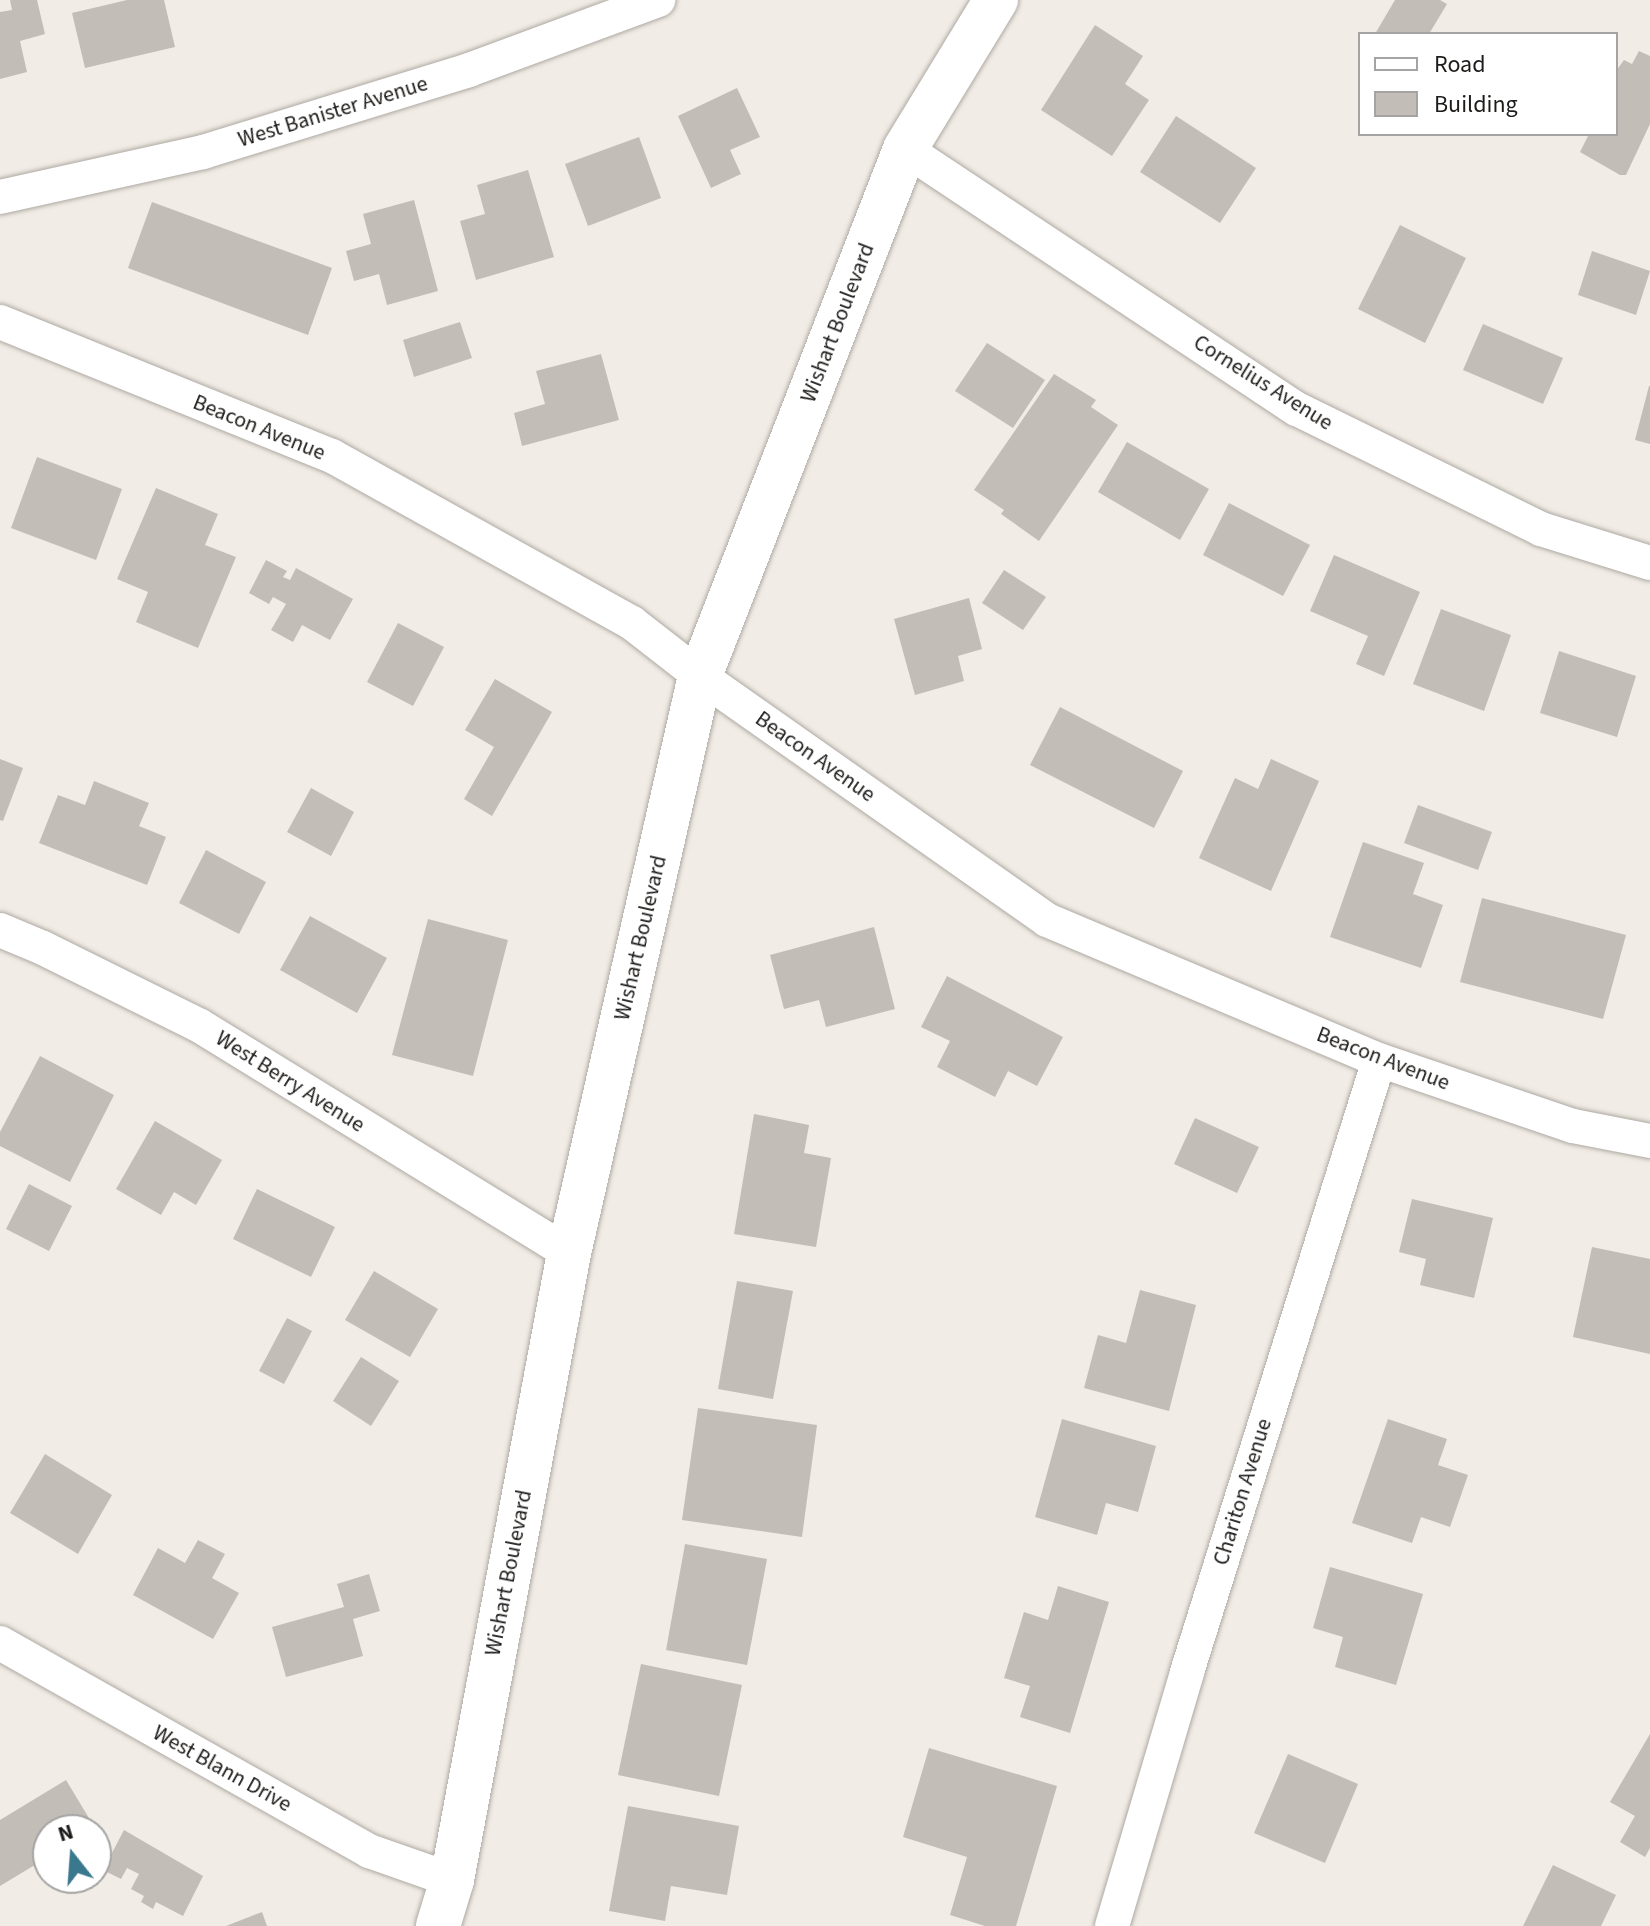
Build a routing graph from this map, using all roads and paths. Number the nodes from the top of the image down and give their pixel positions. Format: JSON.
{"nodes":[{"id":1,"x":658,"y":0,"type":"edge"},
{"id":2,"x":996,"y":0,"type":"edge"},
{"id":3,"x":905,"y":149,"type":"junction"},
{"id":4,"x":0,"y":197,"type":"edge"},
{"id":5,"x":0,"y":322,"type":"edge"},
{"id":6,"x":1650,"y":563,"type":"edge"},
{"id":7,"x":700,"y":676,"type":"junction"},
{"id":8,"x":0,"y":930,"type":"edge"},
{"id":9,"x":1379,"y":1060,"type":"junction"},
{"id":10,"x":1650,"y":1141,"type":"edge"},
{"id":11,"x":569,"y":1253,"type":"junction"},
{"id":12,"x":0,"y":1643,"type":"edge"},
{"id":13,"x":452,"y":1880,"type":"junction"},
{"id":14,"x":438,"y":1926,"type":"edge"},
{"id":15,"x":1112,"y":1926,"type":"edge"}],
"edges":[{"from":1,"to":4,"type":"street","name":"West Banister Avenue"},
{"from":2,"to":3,"type":"street","name":"Wishart Boulevard"},
{"from":3,"to":6,"type":"street","name":"Cornelius Avenue"},
{"from":3,"to":7,"type":"street","name":"Wishart Boulevard"},
{"from":5,"to":7,"type":"street","name":"Beacon Avenue"},
{"from":7,"to":9,"type":"street","name":"Beacon Avenue"},
{"from":7,"to":11,"type":"street","name":"Wishart Boulevard"},
{"from":8,"to":11,"type":"street","name":"West Berry Avenue"},
{"from":9,"to":10,"type":"street","name":"Beacon Avenue"},
{"from":9,"to":15,"type":"street","name":"Chariton Avenue"},
{"from":11,"to":13,"type":"street","name":"Wishart Boulevard"},
{"from":12,"to":13,"type":"street","name":"West Blann Drive"},
{"from":13,"to":14,"type":"street","name":"Wishart Boulevard"}]}
